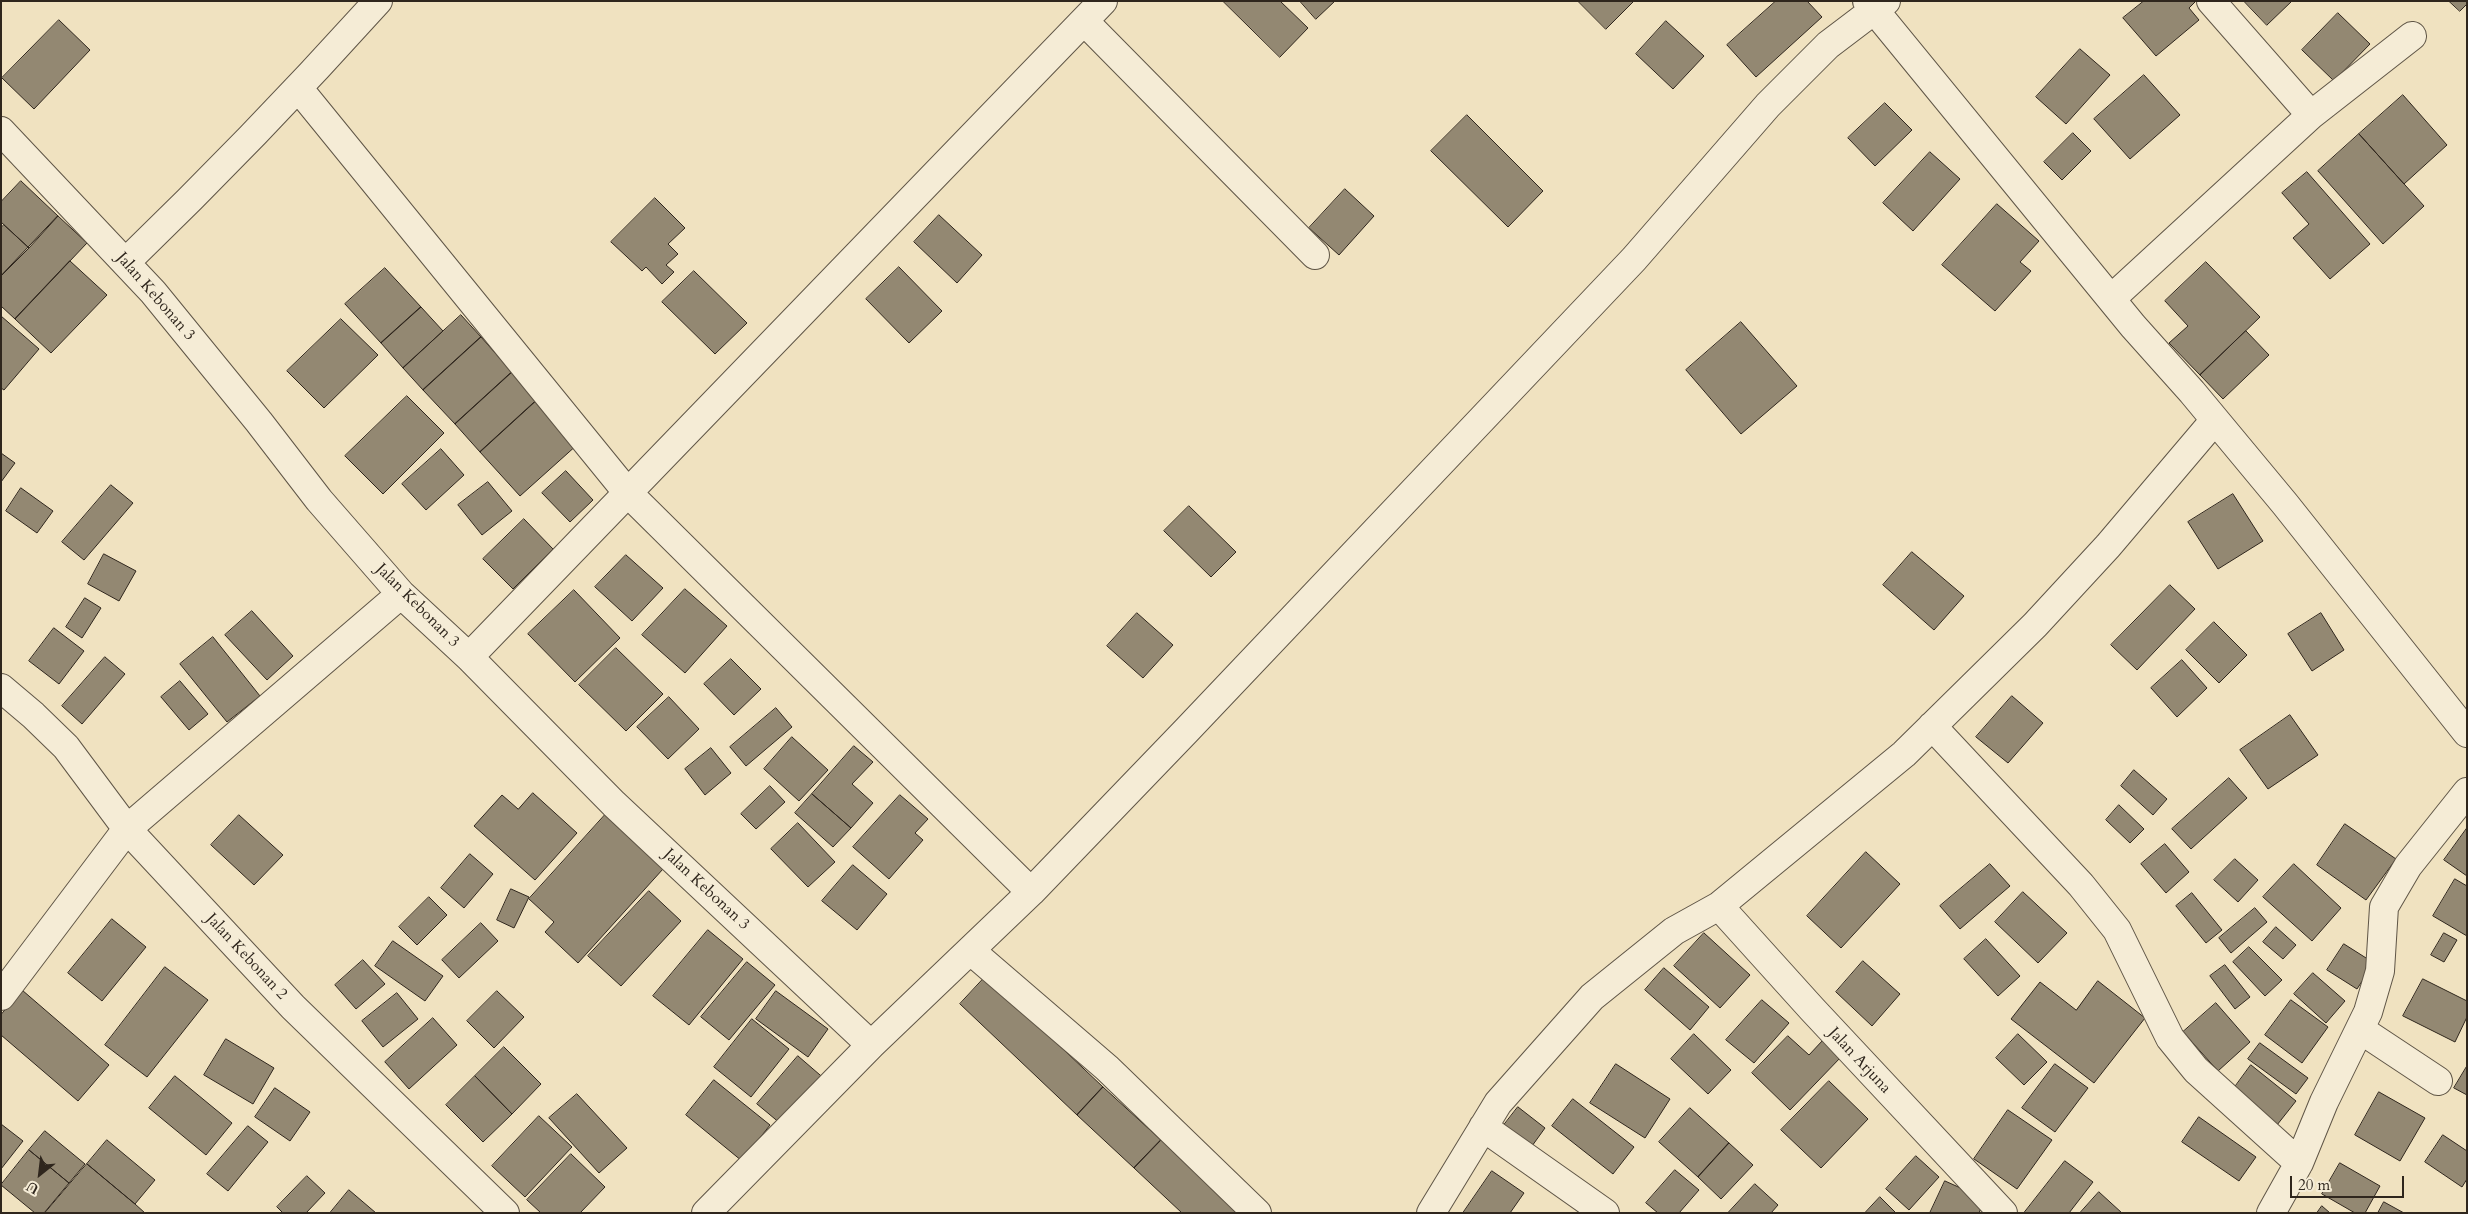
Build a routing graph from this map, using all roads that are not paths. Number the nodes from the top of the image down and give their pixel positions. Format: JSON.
{"nodes":[{"id":1,"x":378,"y":1,"type":"edge"},
{"id":2,"x":1103,"y":1,"type":"edge"},
{"id":3,"x":2211,"y":1,"type":"edge"},
{"id":4,"x":1876,"y":4,"type":"edge"},
{"id":5,"x":1084,"y":22,"type":"junction"},
{"id":6,"x":2412,"y":36,"type":"dead end"},
{"id":7,"x":299,"y":89,"type":"junction"},
{"id":8,"x":2310,"y":115,"type":"junction"},
{"id":9,"x":1,"y":131,"type":"edge"},
{"id":10,"x":1315,"y":255,"type":"dead end"},
{"id":11,"x":126,"y":262,"type":"junction"},
{"id":12,"x":2112,"y":298,"type":"junction"},
{"id":13,"x":2214,"y":422,"type":"junction"},
{"id":14,"x":627,"y":492,"type":"junction"},
{"id":15,"x":401,"y":594,"type":"junction"},
{"id":16,"x":469,"y":656,"type":"junction"},
{"id":17,"x":1,"y":688,"type":"edge"},
{"id":18,"x":1932,"y":726,"type":"junction"},
{"id":19,"x":2467,"y":733,"type":"edge"},
{"id":20,"x":2467,"y":792,"type":"edge"},
{"id":21,"x":127,"y":830,"type":"junction"},
{"id":22,"x":1031,"y":892,"type":"junction"},
{"id":23,"x":1719,"y":906,"type":"junction"},
{"id":24,"x":971,"y":951,"type":"junction"},
{"id":25,"x":1,"y":996,"type":"edge"},
{"id":26,"x":2361,"y":1030,"type":"junction"},
{"id":27,"x":871,"y":1045,"type":"junction"},
{"id":28,"x":2438,"y":1081,"type":"dead end"},
{"id":29,"x":1483,"y":1127,"type":"junction"},
{"id":30,"x":2299,"y":1163,"type":"junction"},
{"id":31,"x":505,"y":1213,"type":"edge"},
{"id":32,"x":706,"y":1213,"type":"edge"},
{"id":33,"x":1257,"y":1213,"type":"edge"},
{"id":34,"x":1431,"y":1213,"type":"edge"},
{"id":35,"x":1605,"y":1213,"type":"edge"},
{"id":36,"x":2003,"y":1213,"type":"edge"},
{"id":37,"x":2271,"y":1213,"type":"edge"}],
"edges":[{"from":1,"to":7,"type":"street"},
{"from":2,"to":5,"type":"street"},
{"from":3,"to":8,"type":"street"},
{"from":4,"to":12,"type":"street"},
{"from":4,"to":22,"type":"street"},
{"from":5,"to":10,"type":"street"},
{"from":5,"to":14,"type":"street"},
{"from":6,"to":8,"type":"street"},
{"from":7,"to":11,"type":"street"},
{"from":7,"to":14,"type":"street"},
{"from":8,"to":12,"type":"street"},
{"from":9,"to":11,"type":"street","name":"Jalan Kebonan 3"},
{"from":11,"to":15,"type":"street","name":"Jalan Kebonan 3"},
{"from":12,"to":13,"type":"street"},
{"from":13,"to":18,"type":"street"},
{"from":13,"to":19,"type":"street"},
{"from":14,"to":16,"type":"street"},
{"from":14,"to":22,"type":"street"},
{"from":15,"to":16,"type":"street","name":"Jalan Kebonan 3"},
{"from":15,"to":21,"type":"street"},
{"from":16,"to":27,"type":"street","name":"Jalan Kebonan 3"},
{"from":17,"to":21,"type":"street","name":"Jalan Kebonan 2"},
{"from":18,"to":23,"type":"street"},
{"from":18,"to":30,"type":"street"},
{"from":20,"to":26,"type":"street"},
{"from":21,"to":25,"type":"street"},
{"from":21,"to":31,"type":"street","name":"Jalan Kebonan 2"},
{"from":22,"to":24,"type":"street"},
{"from":23,"to":29,"type":"street"},
{"from":23,"to":36,"type":"street","name":"Jalan Arjuna"},
{"from":24,"to":27,"type":"street"},
{"from":24,"to":33,"type":"street"},
{"from":26,"to":28,"type":"street"},
{"from":26,"to":30,"type":"street"},
{"from":27,"to":32,"type":"street"},
{"from":29,"to":34,"type":"street"},
{"from":29,"to":35,"type":"street"},
{"from":30,"to":37,"type":"street"}]}
